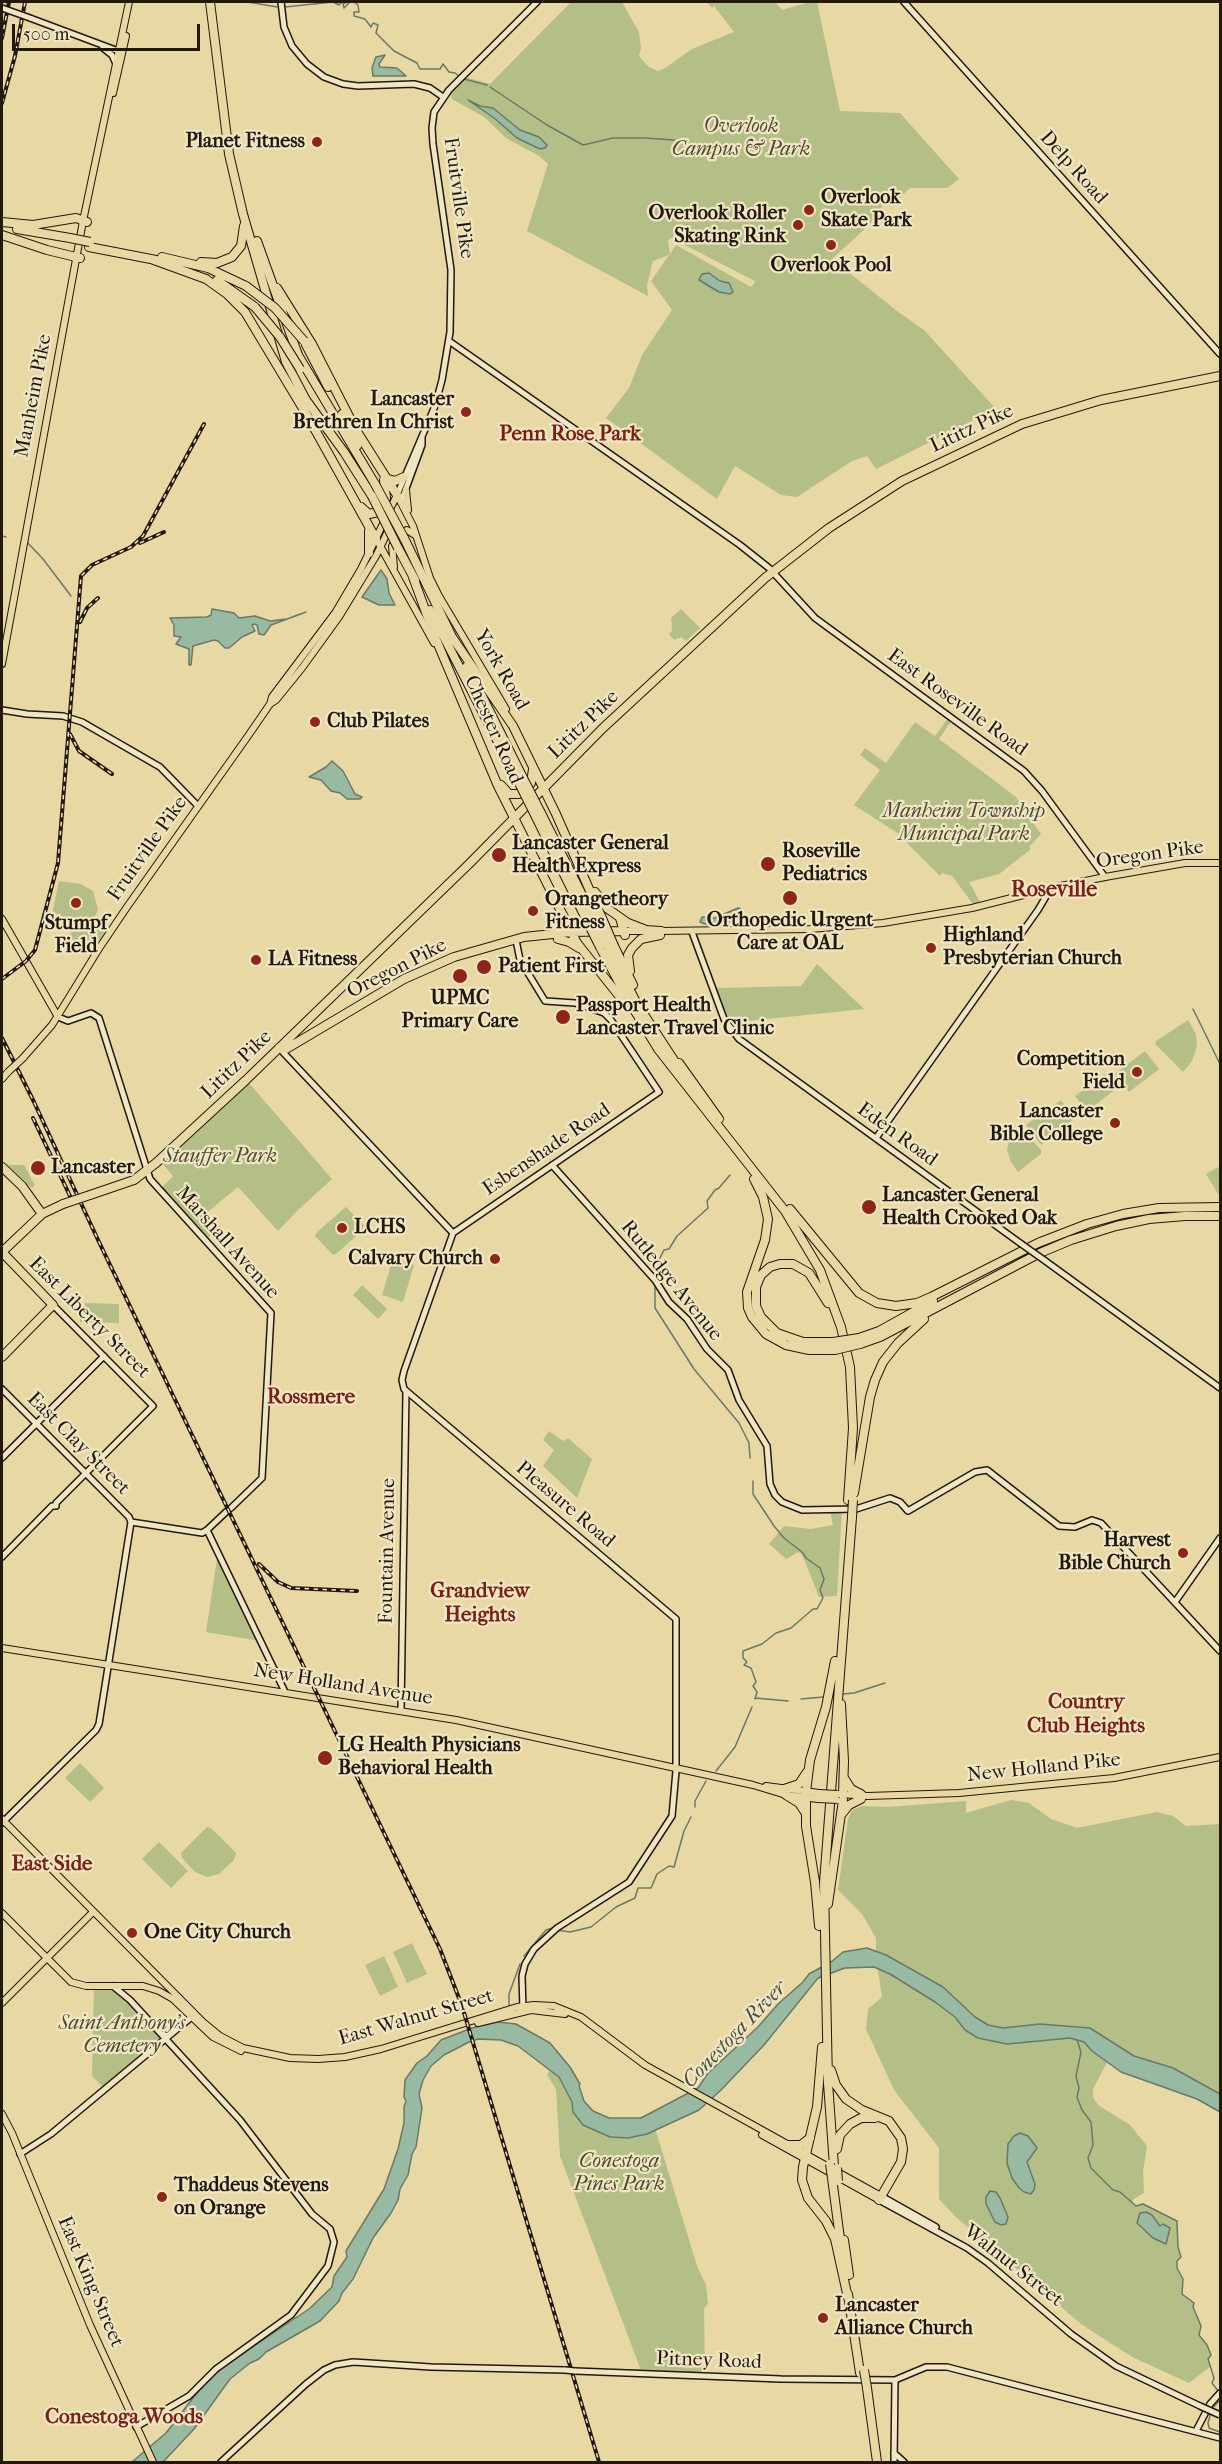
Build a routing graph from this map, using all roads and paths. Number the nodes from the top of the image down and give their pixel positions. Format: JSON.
{"nodes":[{"id":1,"x":130,"y":2,"type":"edge"},
{"id":2,"x":210,"y":2,"type":"edge"},
{"id":3,"x":215,"y":2,"type":"edge"},
{"id":4,"x":281,"y":2,"type":"edge"},
{"id":5,"x":537,"y":2,"type":"edge"},
{"id":6,"x":904,"y":2,"type":"edge"},
{"id":7,"x":2,"y":9,"type":"edge"},
{"id":8,"x":121,"y":41,"type":"junction"},
{"id":9,"x":106,"y":47,"type":"junction"},
{"id":10,"x":120,"y":52,"type":"junction"},
{"id":11,"x":116,"y":64,"type":"junction"},
{"id":12,"x":443,"y":97,"type":"junction"},
{"id":13,"x":243,"y":214,"type":"junction"},
{"id":14,"x":85,"y":221,"type":"junction"},
{"id":15,"x":2,"y":226,"type":"edge"},
{"id":16,"x":2,"y":235,"type":"edge"},
{"id":17,"x":258,"y":243,"type":"junction"},
{"id":18,"x":78,"y":257,"type":"junction"},
{"id":19,"x":153,"y":257,"type":"junction"},
{"id":20,"x":278,"y":335,"type":"junction"},
{"id":21,"x":448,"y":341,"type":"junction"},
{"id":22,"x":1221,"y":354,"type":"edge"},
{"id":23,"x":1221,"y":376,"type":"edge"},
{"id":24,"x":298,"y":400,"type":"junction"},
{"id":25,"x":422,"y":436,"type":"junction"},
{"id":26,"x":383,"y":475,"type":"junction"},
{"id":27,"x":404,"y":477,"type":"junction"},
{"id":28,"x":375,"y":484,"type":"junction"},
{"id":29,"x":406,"y":490,"type":"junction"},
{"id":30,"x":350,"y":492,"type":"junction"},
{"id":31,"x":372,"y":495,"type":"junction"},
{"id":32,"x":399,"y":499,"type":"junction"},
{"id":33,"x":408,"y":514,"type":"junction"},
{"id":34,"x":366,"y":522,"type":"junction"},
{"id":35,"x":417,"y":538,"type":"junction"},
{"id":36,"x":378,"y":543,"type":"junction"},
{"id":37,"x":369,"y":553,"type":"junction"},
{"id":38,"x":391,"y":566,"type":"junction"},
{"id":39,"x":369,"y":568,"type":"junction"},
{"id":40,"x":772,"y":573,"type":"junction"},
{"id":41,"x":413,"y":577,"type":"junction"},
{"id":42,"x":400,"y":582,"type":"junction"},
{"id":43,"x":452,"y":637,"type":"junction"},
{"id":44,"x":2,"y":664,"type":"edge"},
{"id":45,"x":453,"y":680,"type":"junction"},
{"id":46,"x":270,"y":704,"type":"junction"},
{"id":47,"x":2,"y":710,"type":"edge"},
{"id":48,"x":513,"y":726,"type":"junction"},
{"id":49,"x":531,"y":762,"type":"junction"},
{"id":50,"x":562,"y":769,"type":"junction"},
{"id":51,"x":492,"y":773,"type":"junction"},
{"id":52,"x":520,"y":780,"type":"junction"},
{"id":53,"x":543,"y":789,"type":"junction"},
{"id":54,"x":198,"y":806,"type":"junction"},
{"id":55,"x":556,"y":814,"type":"junction"},
{"id":56,"x":512,"y":821,"type":"junction"},
{"id":57,"x":577,"y":861,"type":"junction"},
{"id":58,"x":1221,"y":863,"type":"edge"},
{"id":59,"x":1105,"y":877,"type":"junction"},
{"id":60,"x":1051,"y":888,"type":"junction"},
{"id":61,"x":560,"y":908,"type":"junction"},
{"id":62,"x":620,"y":918,"type":"junction"},
{"id":63,"x":2,"y":919,"type":"edge"},
{"id":64,"x":597,"y":925,"type":"junction"},
{"id":65,"x":692,"y":932,"type":"junction"},
{"id":66,"x":661,"y":933,"type":"junction"},
{"id":67,"x":625,"y":934,"type":"junction"},
{"id":68,"x":573,"y":935,"type":"junction"},
{"id":69,"x":556,"y":937,"type":"junction"},
{"id":70,"x":516,"y":940,"type":"junction"},
{"id":71,"x":607,"y":947,"type":"junction"},
{"id":72,"x":584,"y":953,"type":"junction"},
{"id":73,"x":641,"y":1002,"type":"junction"},
{"id":74,"x":57,"y":1017,"type":"junction"},
{"id":75,"x":298,"y":1029,"type":"junction"},
{"id":76,"x":301,"y":1040,"type":"junction"},
{"id":77,"x":279,"y":1048,"type":"junction"},
{"id":78,"x":658,"y":1049,"type":"junction"},
{"id":79,"x":2,"y":1078,"type":"edge"},
{"id":80,"x":707,"y":1113,"type":"junction"},
{"id":81,"x":876,"y":1138,"type":"junction"},
{"id":82,"x":746,"y":1155,"type":"junction"},
{"id":83,"x":552,"y":1165,"type":"junction"},
{"id":84,"x":2,"y":1167,"type":"edge"},
{"id":85,"x":147,"y":1171,"type":"junction"},
{"id":86,"x":770,"y":1186,"type":"junction"},
{"id":87,"x":1221,"y":1207,"type":"edge"},
{"id":88,"x":42,"y":1214,"type":"junction"},
{"id":89,"x":1221,"y":1216,"type":"edge"},
{"id":90,"x":453,"y":1233,"type":"junction"},
{"id":91,"x":2,"y":1252,"type":"edge"},
{"id":92,"x":1002,"y":1274,"type":"junction"},
{"id":93,"x":957,"y":1286,"type":"junction"},
{"id":94,"x":53,"y":1305,"type":"junction"},
{"id":95,"x":860,"y":1341,"type":"junction"},
{"id":96,"x":834,"y":1346,"type":"junction"},
{"id":97,"x":104,"y":1356,"type":"junction"},
{"id":98,"x":2,"y":1357,"type":"edge"},
{"id":99,"x":851,"y":1388,"type":"junction"},
{"id":100,"x":1221,"y":1388,"type":"edge"},
{"id":101,"x":2,"y":1389,"type":"edge"},
{"id":102,"x":406,"y":1392,"type":"junction"},
{"id":103,"x":36,"y":1424,"type":"junction"},
{"id":104,"x":2,"y":1458,"type":"edge"},
{"id":105,"x":85,"y":1473,"type":"junction"},
{"id":106,"x":851,"y":1500,"type":"junction"},
{"id":107,"x":231,"y":1508,"type":"dead end"},
{"id":108,"x":226,"y":1512,"type":"dead end"},
{"id":109,"x":849,"y":1516,"type":"junction"},
{"id":110,"x":131,"y":1522,"type":"junction"},
{"id":111,"x":207,"y":1530,"type":"junction"},
{"id":112,"x":1221,"y":1538,"type":"edge"},
{"id":113,"x":2,"y":1557,"type":"edge"},
{"id":114,"x":1175,"y":1602,"type":"junction"},
{"id":115,"x":2,"y":1648,"type":"edge"},
{"id":116,"x":1221,"y":1651,"type":"edge"},
{"id":117,"x":109,"y":1665,"type":"junction"},
{"id":118,"x":285,"y":1692,"type":"junction"},
{"id":119,"x":835,"y":1695,"type":"junction"},
{"id":120,"x":401,"y":1710,"type":"junction"},
{"id":121,"x":1221,"y":1757,"type":"edge"},
{"id":122,"x":676,"y":1768,"type":"junction"},
{"id":123,"x":808,"y":1769,"type":"junction"},
{"id":124,"x":844,"y":1777,"type":"junction"},
{"id":125,"x":785,"y":1792,"type":"junction"},
{"id":126,"x":806,"y":1795,"type":"junction"},
{"id":127,"x":864,"y":1796,"type":"junction"},
{"id":128,"x":840,"y":1797,"type":"junction"},
{"id":129,"x":806,"y":1815,"type":"junction"},
{"id":130,"x":841,"y":1816,"type":"junction"},
{"id":131,"x":2,"y":1821,"type":"edge"},
{"id":132,"x":93,"y":1912,"type":"junction"},
{"id":133,"x":2,"y":1913,"type":"edge"},
{"id":134,"x":824,"y":1947,"type":"junction"},
{"id":135,"x":47,"y":1959,"type":"junction"},
{"id":136,"x":113,"y":1986,"type":"junction"},
{"id":137,"x":2,"y":2003,"type":"edge"},
{"id":138,"x":522,"y":2008,"type":"junction"},
{"id":139,"x":193,"y":2016,"type":"junction"},
{"id":140,"x":825,"y":2034,"type":"junction"},
{"id":141,"x":166,"y":2039,"type":"junction"},
{"id":142,"x":2,"y":2114,"type":"edge"},
{"id":143,"x":745,"y":2123,"type":"junction"},
{"id":144,"x":810,"y":2138,"type":"junction"},
{"id":145,"x":789,"y":2145,"type":"junction"},
{"id":146,"x":20,"y":2154,"type":"junction"},
{"id":147,"x":805,"y":2156,"type":"junction"},
{"id":148,"x":834,"y":2166,"type":"junction"},
{"id":149,"x":835,"y":2180,"type":"junction"},
{"id":150,"x":879,"y":2197,"type":"junction"},
{"id":151,"x":848,"y":2298,"type":"junction"},
{"id":152,"x":862,"y":2372,"type":"junction"},
{"id":153,"x":895,"y":2380,"type":"junction"},
{"id":154,"x":864,"y":2388,"type":"junction"},
{"id":155,"x":1220,"y":2394,"type":"edge"},
{"id":156,"x":1221,"y":2415,"type":"edge"},
{"id":157,"x":136,"y":2427,"type":"junction"},
{"id":158,"x":1196,"y":2431,"type":"junction"},
{"id":159,"x":1221,"y":2438,"type":"edge"},
{"id":160,"x":894,"y":2453,"type":"junction"},
{"id":161,"x":904,"y":2462,"type":"edge"},
{"id":162,"x":153,"y":2463,"type":"edge"},
{"id":163,"x":221,"y":2463,"type":"edge"},
{"id":164,"x":877,"y":2463,"type":"edge"},
{"id":165,"x":894,"y":2463,"type":"edge"}],
"edges":[{"from":1,"to":8,"type":"main road","name":"Manheim Pike"},
{"from":1,"to":10,"type":"main road","name":"Manheim Pike"},
{"from":2,"to":13,"type":"highway"},
{"from":3,"to":17,"type":"highway"},
{"from":4,"to":12,"type":"street"},
{"from":5,"to":12,"type":"street","name":"Fruitville Pike"},
{"from":6,"to":22,"type":"street","name":"Delp Road"},
{"from":7,"to":9,"type":"street","bridge":true},
{"from":8,"to":9,"type":"street"},
{"from":8,"to":10,"type":"main road","name":"Manheim Pike"},
{"from":9,"to":10,"type":"street"},
{"from":9,"to":11,"type":"street"},
{"from":10,"to":11,"type":"main road","name":"Manheim Pike"},
{"from":10,"to":14,"type":"main road","name":"Manheim Pike"},
{"from":11,"to":14,"type":"main road","name":"Manheim Pike"},
{"from":12,"to":21,"type":"street","name":"Fruitville Pike"},
{"from":13,"to":19,"type":"highway"},
{"from":13,"to":20,"type":"highway"},
{"from":14,"to":15,"type":"highway"},
{"from":14,"to":18,"type":"main road","name":"Manheim Pike"},
{"from":15,"to":19,"type":"highway","bridge":true},
{"from":16,"to":18,"type":"highway"},
{"from":17,"to":26,"type":"highway"},
{"from":17,"to":28,"type":"highway"},
{"from":18,"to":44,"type":"main road","name":"Manheim Pike"},
{"from":19,"to":24,"type":"highway"},
{"from":19,"to":28,"type":"highway","bridge":true},
{"from":19,"to":31,"type":"highway","bridge":true},
{"from":20,"to":24,"type":"highway"},
{"from":20,"to":31,"type":"highway"},
{"from":21,"to":25,"type":"street","name":"Fruitville Pike"},
{"from":21,"to":40,"type":"street","name":"East Roseville Road"},
{"from":23,"to":40,"type":"highway","name":"Lititz Pike"},
{"from":24,"to":30,"type":"highway"},
{"from":25,"to":27,"type":"street","name":"Fruitville Pike"},
{"from":25,"to":29,"type":"street","name":"Fruitville Pike"},
{"from":26,"to":27,"type":"highway"},
{"from":26,"to":30,"type":"highway"},
{"from":26,"to":32,"type":"highway"},
{"from":27,"to":32,"type":"street","name":"Fruitville Pike"},
{"from":28,"to":43,"type":"highway","bridge":true},
{"from":29,"to":32,"type":"street","name":"Fruitville Pike"},
{"from":29,"to":33,"type":"main road"},
{"from":30,"to":34,"type":"highway"},
{"from":31,"to":41,"type":"highway","bridge":true},
{"from":32,"to":33,"type":"main road","name":"York Road"},
{"from":32,"to":36,"type":"main road","name":"Fruitville Pike"},
{"from":33,"to":35,"type":"main road","name":"York Road"},
{"from":34,"to":36,"type":"highway"},
{"from":34,"to":37,"type":"highway"},
{"from":35,"to":42,"type":"main road"},
{"from":35,"to":48,"type":"main road","name":"York Road"},
{"from":36,"to":37,"type":"main road","name":"Fruitville Pike"},
{"from":36,"to":38,"type":"main road","name":"Chester Road"},
{"from":36,"to":39,"type":"main road","name":"Fruitville Pike"},
{"from":37,"to":46,"type":"main road","name":"Fruitville Pike"},
{"from":38,"to":39,"type":"main road"},
{"from":38,"to":42,"type":"main road","name":"Chester Road"},
{"from":39,"to":46,"type":"main road","name":"Fruitville Pike"},
{"from":40,"to":50,"type":"highway","name":"Lititz Pike"},
{"from":40,"to":59,"type":"street","name":"East Roseville Road"},
{"from":41,"to":45,"type":"highway"},
{"from":41,"to":52,"type":"highway"},
{"from":42,"to":45,"type":"main road","name":"Chester Road"},
{"from":43,"to":48,"type":"highway"},
{"from":43,"to":52,"type":"highway"},
{"from":45,"to":51,"type":"highway","name":"Chester Road"},
{"from":46,"to":54,"type":"main road","name":"Fruitville Pike"},
{"from":47,"to":54,"type":"street"},
{"from":48,"to":49,"type":"highway","name":"York Road"},
{"from":49,"to":50,"type":"highway"},
{"from":49,"to":51,"type":"highway"},
{"from":49,"to":53,"type":"highway","name":"York Road"},
{"from":50,"to":53,"type":"highway","name":"Lititz Pike"},
{"from":50,"to":55,"type":"highway"},
{"from":51,"to":56,"type":"highway","name":"Chester Road"},
{"from":52,"to":64,"type":"highway","bridge":true},
{"from":53,"to":55,"type":"highway","name":"York Road"},
{"from":53,"to":56,"type":"highway","name":"Lititz Pike"},
{"from":54,"to":74,"type":"main road","name":"Fruitville Pike"},
{"from":55,"to":57,"type":"highway","name":"York Road"},
{"from":56,"to":61,"type":"highway"},
{"from":56,"to":75,"type":"highway","name":"Lititz Pike"},
{"from":57,"to":62,"type":"highway"},
{"from":57,"to":64,"type":"highway"},
{"from":58,"to":59,"type":"main road","name":"Oregon Pike"},
{"from":59,"to":60,"type":"main road","name":"Oregon Pike"},
{"from":60,"to":65,"type":"main road","name":"Oregon Pike"},
{"from":60,"to":81,"type":"street"},
{"from":61,"to":68,"type":"highway"},
{"from":61,"to":69,"type":"highway"},
{"from":62,"to":66,"type":"highway"},
{"from":62,"to":67,"type":"highway"},
{"from":63,"to":74,"type":"main road"},
{"from":64,"to":71,"type":"highway","bridge":true},
{"from":65,"to":66,"type":"main road","name":"Oregon Pike"},
{"from":65,"to":81,"type":"street","name":"Eden Road"},
{"from":66,"to":67,"type":"main road","name":"Oregon Pike"},
{"from":66,"to":73,"type":"highway"},
{"from":67,"to":68,"type":"highway","name":"Oregon Pike"},
{"from":68,"to":69,"type":"highway","name":"Oregon Pike"},
{"from":68,"to":72,"type":"highway"},
{"from":69,"to":70,"type":"highway","name":"Oregon Pike"},
{"from":69,"to":72,"type":"highway"},
{"from":70,"to":76,"type":"highway","name":"Oregon Pike"},
{"from":70,"to":83,"type":"street","name":"Esbenshade Road"},
{"from":71,"to":73,"type":"highway"},
{"from":71,"to":78,"type":"highway"},
{"from":71,"to":82,"type":"highway"},
{"from":72,"to":78,"type":"highway"},
{"from":73,"to":82,"type":"highway"},
{"from":74,"to":79,"type":"main road","name":"Fruitville Pike","bridge":true},
{"from":74,"to":85,"type":"street","name":"Marshall Avenue"},
{"from":75,"to":76,"type":"highway"},
{"from":75,"to":77,"type":"highway","name":"Lititz Pike"},
{"from":76,"to":77,"type":"highway","name":"Oregon Pike"},
{"from":77,"to":85,"type":"highway","name":"Lititz Pike"},
{"from":77,"to":90,"type":"street"},
{"from":78,"to":80,"type":"highway"},
{"from":80,"to":96,"type":"highway"},
{"from":80,"to":99,"type":"highway"},
{"from":81,"to":100,"type":"street","name":"Eden Road","bridge":true},
{"from":82,"to":86,"type":"highway"},
{"from":83,"to":90,"type":"street","name":"Esbenshade Road"},
{"from":83,"to":114,"type":"street","name":"Rutledge Avenue"},
{"from":84,"to":88,"type":"highway"},
{"from":85,"to":88,"type":"highway","name":"Lititz Pike","bridge":true},
{"from":85,"to":107,"type":"street","name":"Marshall Avenue"},
{"from":86,"to":93,"type":"highway"},
{"from":86,"to":106,"type":"highway"},
{"from":87,"to":93,"type":"highway"},
{"from":88,"to":91,"type":"highway","name":"Lititz Pike"},
{"from":89,"to":92,"type":"highway"},
{"from":90,"to":102,"type":"street"},
{"from":91,"to":94,"type":"highway","name":"East Liberty Street"},
{"from":92,"to":95,"type":"highway"},
{"from":92,"to":106,"type":"highway"},
{"from":93,"to":95,"type":"highway"},
{"from":94,"to":97,"type":"street","name":"East Liberty Street"},
{"from":94,"to":98,"type":"highway"},
{"from":95,"to":96,"type":"highway","bridge":true},
{"from":96,"to":99,"type":"highway"},
{"from":97,"to":103,"type":"street"},
{"from":97,"to":105,"type":"street","name":"East Liberty Street"},
{"from":99,"to":106,"type":"highway"},
{"from":101,"to":103,"type":"street","name":"East Clay Street"},
{"from":102,"to":120,"type":"street","name":"Fountain Avenue"},
{"from":102,"to":122,"type":"street","name":"Pleasure Road"},
{"from":103,"to":104,"type":"street"},
{"from":103,"to":105,"type":"street","name":"East Clay Street"},
{"from":105,"to":110,"type":"street","name":"East Clay Street"},
{"from":105,"to":113,"type":"street"},
{"from":106,"to":109,"type":"highway","bridge":true},
{"from":108,"to":111,"type":"street"},
{"from":109,"to":119,"type":"highway"},
{"from":109,"to":119,"type":"highway"},
{"from":110,"to":111,"type":"street"},
{"from":110,"to":117,"type":"street"},
{"from":111,"to":118,"type":"street"},
{"from":112,"to":114,"type":"street"},
{"from":114,"to":116,"type":"street"},
{"from":115,"to":117,"type":"main road","name":"New Holland Avenue"},
{"from":117,"to":118,"type":"main road","name":"New Holland Avenue"},
{"from":117,"to":131,"type":"street"},
{"from":118,"to":120,"type":"main road","name":"New Holland Avenue"},
{"from":119,"to":123,"type":"highway"},
{"from":119,"to":124,"type":"highway"},
{"from":119,"to":134,"type":"highway"},
{"from":120,"to":122,"type":"main road","name":"New Holland Avenue"},
{"from":121,"to":127,"type":"main road","name":"New Holland Pike"},
{"from":122,"to":125,"type":"main road","name":"New Holland Pike"},
{"from":122,"to":138,"type":"street","name":"Pleasure Road"},
{"from":123,"to":125,"type":"highway"},
{"from":123,"to":126,"type":"highway"},
{"from":124,"to":127,"type":"highway"},
{"from":124,"to":128,"type":"highway"},
{"from":125,"to":126,"type":"main road","name":"New Holland Pike"},
{"from":125,"to":129,"type":"highway"},
{"from":126,"to":128,"type":"main road","name":"New Holland Pike","bridge":true},
{"from":126,"to":129,"type":"highway"},
{"from":127,"to":128,"type":"main road","name":"New Holland Pike"},
{"from":127,"to":130,"type":"highway"},
{"from":128,"to":130,"type":"highway"},
{"from":129,"to":134,"type":"highway"},
{"from":130,"to":134,"type":"highway"},
{"from":131,"to":132,"type":"main road","name":"East Walnut Street"},
{"from":132,"to":135,"type":"main road"},
{"from":132,"to":139,"type":"main road","name":"East Walnut Street"},
{"from":133,"to":135,"type":"main road"},
{"from":134,"to":140,"type":"highway"},
{"from":135,"to":136,"type":"main road"},
{"from":135,"to":137,"type":"main road"},
{"from":136,"to":139,"type":"main road","name":"East Walnut Street"},
{"from":136,"to":141,"type":"street"},
{"from":138,"to":139,"type":"main road","name":"East Walnut Street"},
{"from":138,"to":143,"type":"main road","name":"East Walnut Street"},
{"from":139,"to":141,"type":"street"},
{"from":140,"to":144,"type":"highway"},
{"from":140,"to":148,"type":"highway"},
{"from":140,"to":150,"type":"highway"},
{"from":141,"to":146,"type":"street"},
{"from":141,"to":157,"type":"street"},
{"from":142,"to":146,"type":"main road","name":"East King Street"},
{"from":143,"to":145,"type":"main road","name":"East Walnut Street"},
{"from":143,"to":147,"type":"main road","name":"East Walnut Street"},
{"from":144,"to":145,"type":"highway"},
{"from":144,"to":147,"type":"highway"},
{"from":145,"to":147,"type":"main road","name":"East Walnut Street"},
{"from":146,"to":157,"type":"main road","name":"East King Street"},
{"from":147,"to":150,"type":"main road","name":"East Walnut Street"},
{"from":147,"to":151,"type":"highway"},
{"from":148,"to":149,"type":"highway","bridge":true},
{"from":148,"to":150,"type":"highway"},
{"from":149,"to":151,"type":"highway"},
{"from":149,"to":152,"type":"highway"},
{"from":150,"to":156,"type":"street","name":"Walnut Street","bridge":true},
{"from":151,"to":152,"type":"highway"},
{"from":152,"to":154,"type":"highway"},
{"from":153,"to":158,"type":"street","name":"Pitney Road"},
{"from":153,"to":160,"type":"street"},
{"from":153,"to":163,"type":"street","name":"Pitney Road","bridge":true},
{"from":154,"to":164,"type":"highway"},
{"from":154,"to":164,"type":"highway"},
{"from":155,"to":158,"type":"street"},
{"from":157,"to":162,"type":"main road","name":"East King Street"},
{"from":158,"to":159,"type":"street","name":"Pitney Road"},
{"from":160,"to":161,"type":"street"},
{"from":160,"to":165,"type":"street"}]}
